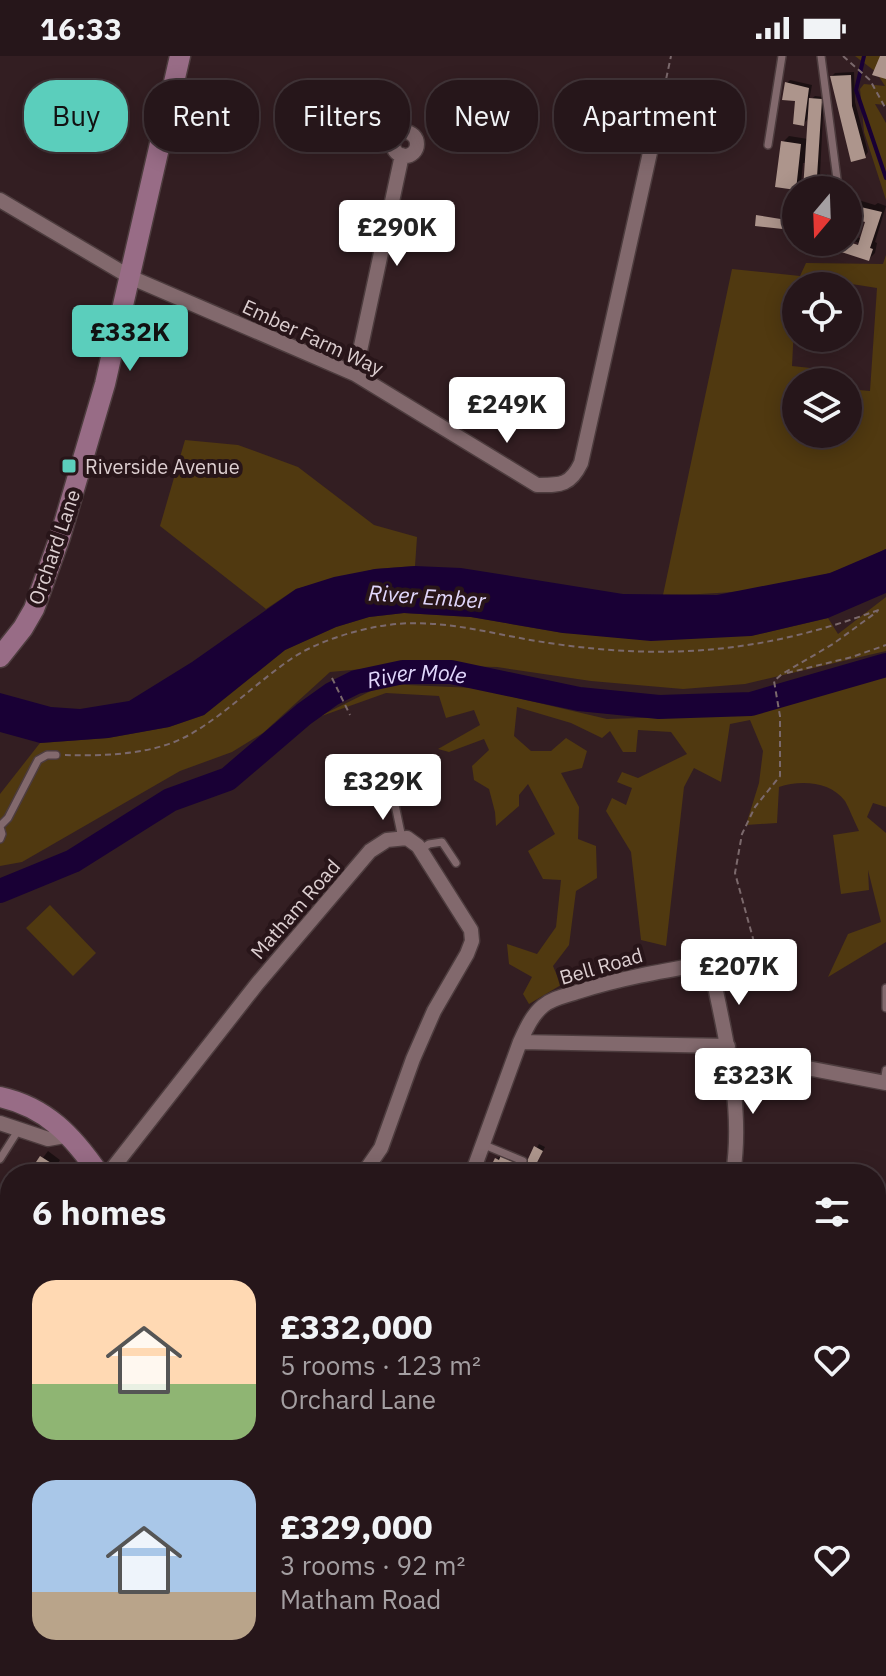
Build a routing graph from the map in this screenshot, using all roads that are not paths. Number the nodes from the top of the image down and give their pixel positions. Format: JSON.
{"nodes":[{"id":1,"x":180,"y":56,"type":"edge"},
{"id":2,"x":782,"y":56,"type":"edge"},
{"id":3,"x":821,"y":56,"type":"edge"},
{"id":4,"x":768,"y":145,"type":"dead end"},
{"id":5,"x":650,"y":152,"type":"edge"},
{"id":6,"x":402,"y":155,"type":"dead end"},
{"id":7,"x":837,"y":176,"type":"edge"},
{"id":8,"x":0,"y":200,"type":"edge"},
{"id":9,"x":130,"y":277,"type":"junction"},
{"id":10,"x":355,"y":374,"type":"junction"},
{"id":11,"x":1,"y":655,"type":"edge"},
{"id":12,"x":56,"y":755,"type":"road end"},
{"id":13,"x":377,"y":774,"type":"dead end"},
{"id":14,"x":0,"y":826,"type":"edge"},
{"id":15,"x":402,"y":838,"type":"junction"},
{"id":16,"x":0,"y":839,"type":"edge"},
{"id":17,"x":420,"y":850,"type":"junction"},
{"id":18,"x":456,"y":863,"type":"dead end"},
{"id":19,"x":757,"y":954,"type":"road end"},
{"id":20,"x":710,"y":963,"type":"junction"},
{"id":21,"x":886,"y":988,"type":"edge"},
{"id":22,"x":886,"y":1008,"type":"edge"},
{"id":23,"x":520,"y":1042,"type":"junction"},
{"id":24,"x":729,"y":1052,"type":"junction"},
{"id":25,"x":885,"y":1078,"type":"edge"},
{"id":26,"x":0,"y":1097,"type":"edge"},
{"id":27,"x":0,"y":1123,"type":"edge"},
{"id":28,"x":19,"y":1129,"type":"junction"},
{"id":29,"x":70,"y":1135,"type":"junction"},
{"id":30,"x":482,"y":1144,"type":"junction"},
{"id":31,"x":0,"y":1159,"type":"edge"},
{"id":32,"x":523,"y":1161,"type":"dead end"},
{"id":33,"x":92,"y":1164,"type":"edge"},
{"id":34,"x":116,"y":1164,"type":"edge"},
{"id":35,"x":370,"y":1164,"type":"edge"},
{"id":36,"x":475,"y":1164,"type":"edge"},
{"id":37,"x":735,"y":1164,"type":"edge"}],
"edges":[{"from":1,"to":9,"type":"main road","name":"Orchard Lane"},
{"from":2,"to":4,"type":"lane"},
{"from":3,"to":7,"type":"lane"},
{"from":5,"to":10,"type":"street","name":"Ember Farm Way"},
{"from":6,"to":10,"type":"street"},
{"from":8,"to":9,"type":"street","name":"Ember Farm Way"},
{"from":9,"to":10,"type":"street","name":"Ember Farm Way"},
{"from":9,"to":11,"type":"main road","name":"Orchard Lane"},
{"from":12,"to":14,"type":"lane"},
{"from":13,"to":15,"type":"lane"},
{"from":14,"to":16,"type":"lane"},
{"from":15,"to":17,"type":"street"},
{"from":15,"to":34,"type":"street","name":"Matham Road"},
{"from":17,"to":18,"type":"lane"},
{"from":17,"to":35,"type":"street"},
{"from":19,"to":20,"type":"street","name":"Bell Road"},
{"from":20,"to":23,"type":"street","name":"Bell Road"},
{"from":20,"to":24,"type":"street"},
{"from":21,"to":22,"type":"lane"},
{"from":23,"to":24,"type":"street"},
{"from":23,"to":30,"type":"street","name":"Bell Road"},
{"from":24,"to":25,"type":"street"},
{"from":24,"to":37,"type":"street"},
{"from":26,"to":29,"type":"main road"},
{"from":27,"to":28,"type":"street"},
{"from":28,"to":29,"type":"street"},
{"from":28,"to":31,"type":"lane"},
{"from":29,"to":33,"type":"main road"},
{"from":30,"to":32,"type":"lane"},
{"from":30,"to":36,"type":"street","name":"Bell Road"}]}
